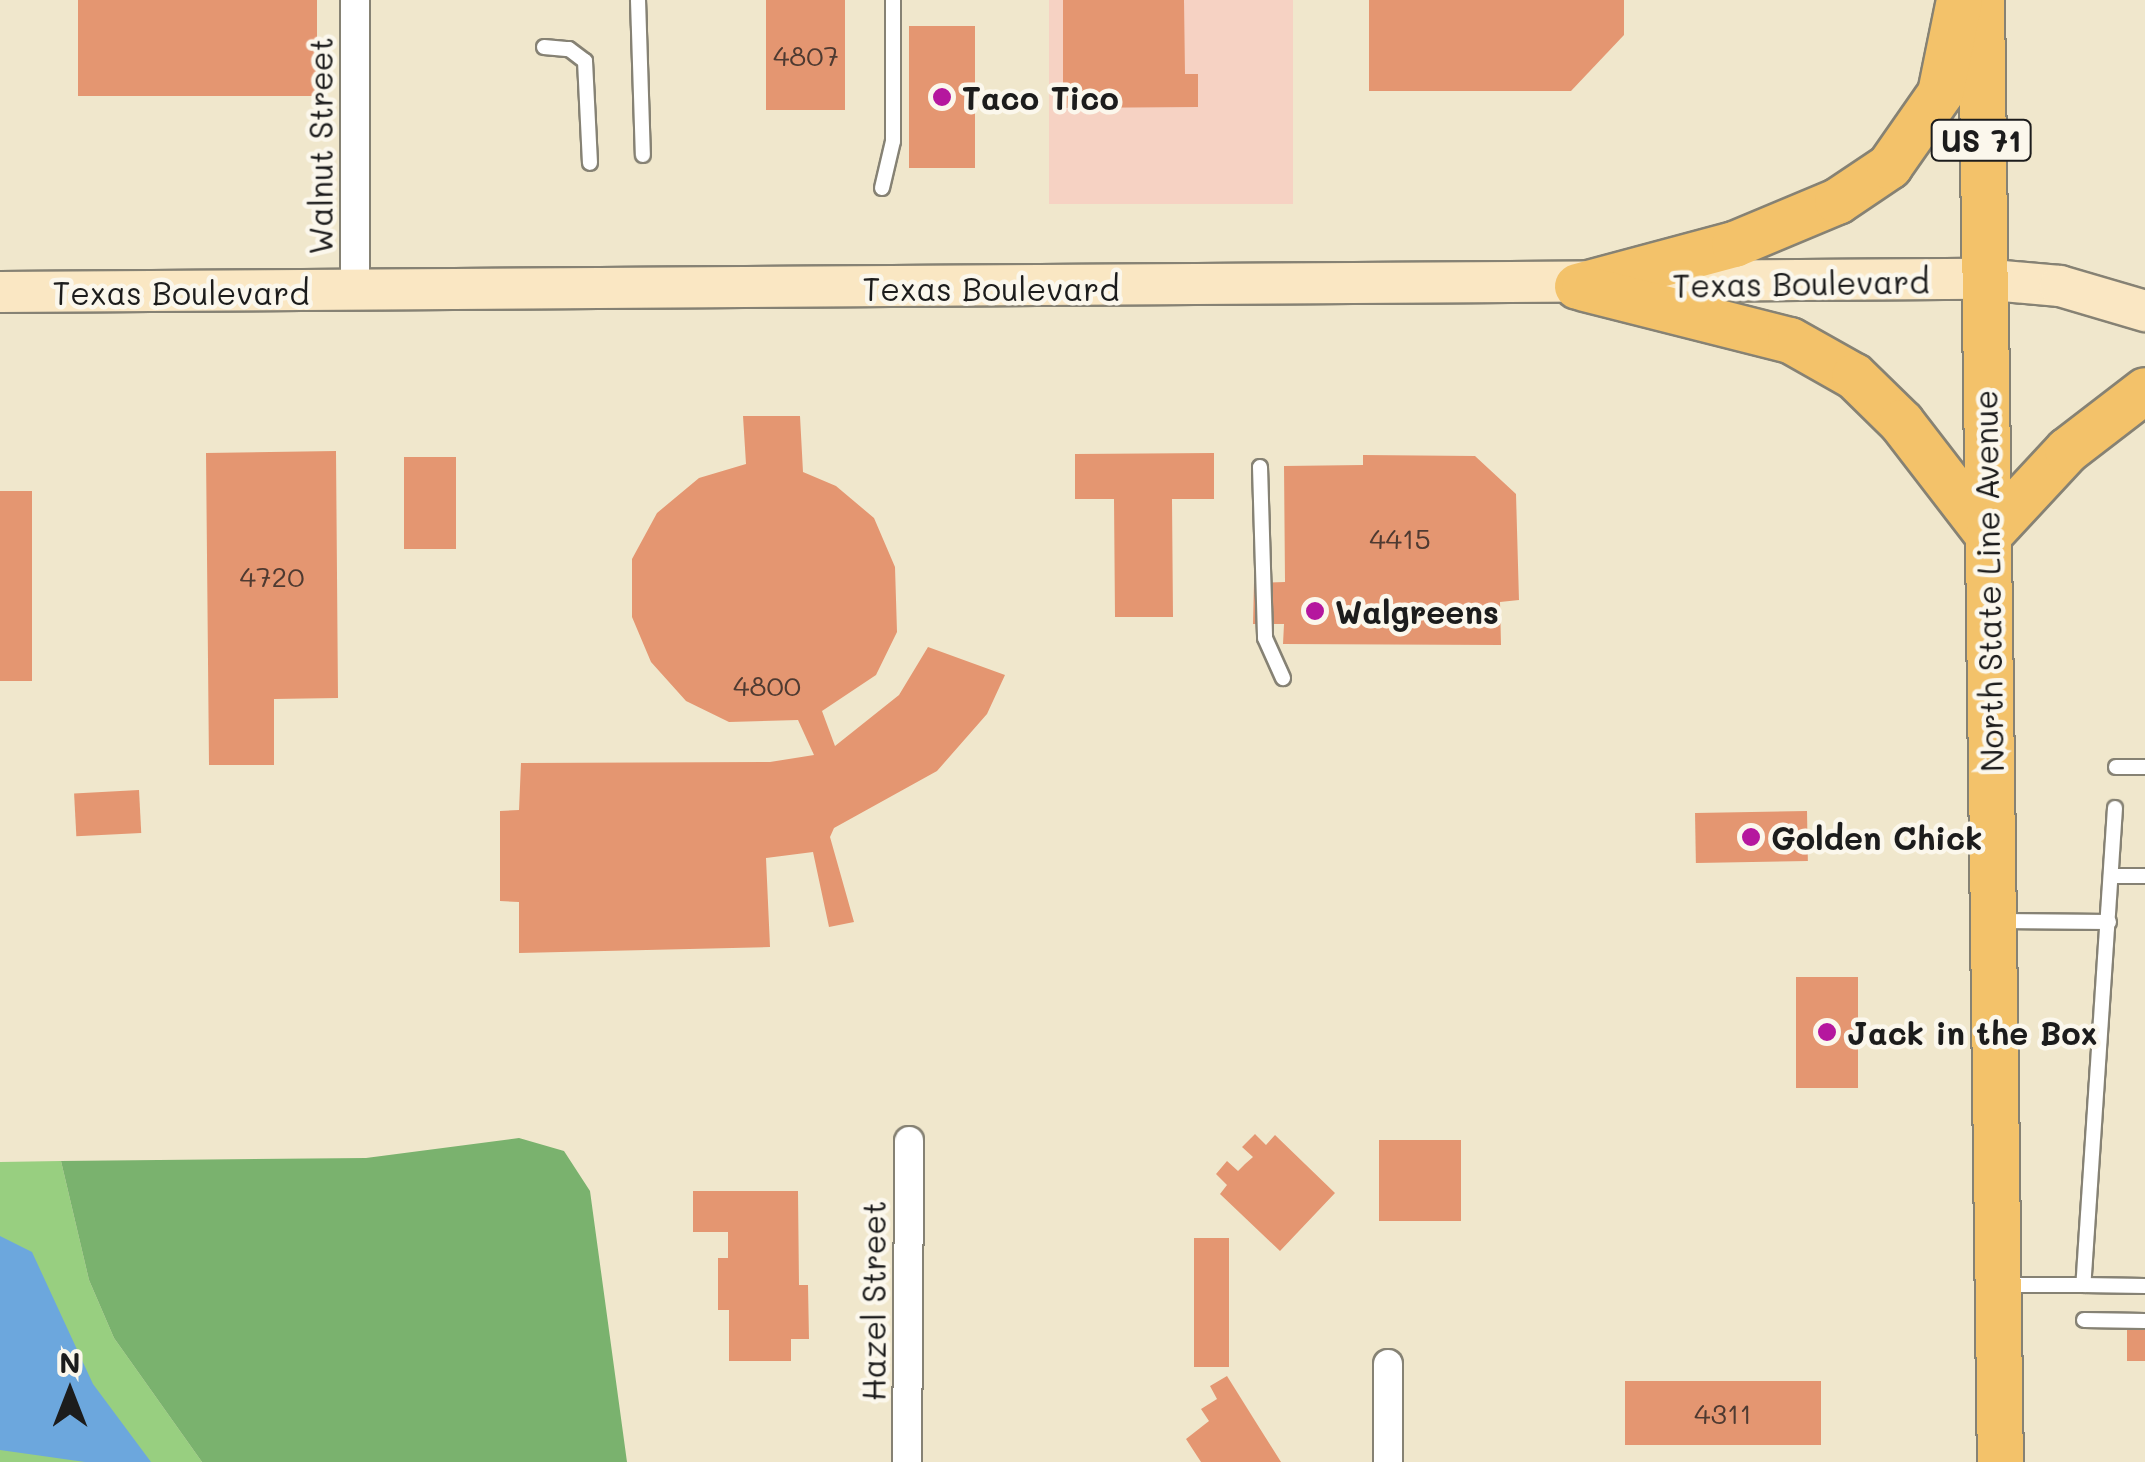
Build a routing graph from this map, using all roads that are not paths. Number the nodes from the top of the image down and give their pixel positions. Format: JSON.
{"nodes":[{"id":1,"x":355,"y":0,"type":"edge"},
{"id":2,"x":638,"y":0,"type":"edge"},
{"id":3,"x":893,"y":0,"type":"edge"},
{"id":4,"x":1959,"y":0,"type":"edge"},
{"id":5,"x":1980,"y":0,"type":"edge"},
{"id":6,"x":544,"y":47,"type":"dead end"},
{"id":7,"x":643,"y":156,"type":"dead end"},
{"id":8,"x":590,"y":163,"type":"dead end"},
{"id":9,"x":882,"y":188,"type":"dead end"},
{"id":10,"x":1982,"y":280,"type":"junction"},
{"id":11,"x":1577,"y":286,"type":"junction"},
{"id":12,"x":355,"y":291,"type":"junction"},
{"id":13,"x":0,"y":292,"type":"edge"},
{"id":14,"x":2145,"y":311,"type":"edge"},
{"id":15,"x":2145,"y":390,"type":"edge"},
{"id":16,"x":1260,"y":468,"type":"dead end"},
{"id":17,"x":1988,"y":535,"type":"junction"},
{"id":18,"x":1282,"y":678,"type":"dead end"},
{"id":19,"x":2116,"y":767,"type":"dead end"},
{"id":20,"x":2145,"y":767,"type":"edge"},
{"id":21,"x":2115,"y":808,"type":"dead end"},
{"id":22,"x":2112,"y":876,"type":"junction"},
{"id":23,"x":2145,"y":876,"type":"edge"},
{"id":24,"x":1993,"y":921,"type":"junction"},
{"id":25,"x":2109,"y":922,"type":"junction"},
{"id":26,"x":909,"y":1141,"type":"dead end"},
{"id":27,"x":1997,"y":1285,"type":"junction"},
{"id":28,"x":2084,"y":1285,"type":"junction"},
{"id":29,"x":2145,"y":1286,"type":"edge"},
{"id":30,"x":2084,"y":1320,"type":"dead end"},
{"id":31,"x":2145,"y":1321,"type":"edge"},
{"id":32,"x":1388,"y":1364,"type":"dead end"},
{"id":33,"x":907,"y":1462,"type":"edge"},
{"id":34,"x":1388,"y":1462,"type":"edge"},
{"id":35,"x":2000,"y":1462,"type":"edge"}],
"edges":[{"from":1,"to":12,"type":"street","name":"Walnut Street"},
{"from":2,"to":7,"type":"lane"},
{"from":3,"to":9,"type":"lane"},
{"from":4,"to":11,"type":"main road"},
{"from":5,"to":10,"type":"main road","name":"North State Line Avenue","number":"US 71"},
{"from":6,"to":8,"type":"lane"},
{"from":10,"to":11,"type":"main road","name":"Texas Boulevard"},
{"from":10,"to":14,"type":"main road","name":"Texas Boulevard"},
{"from":10,"to":17,"type":"main road","name":"North State Line Avenue","number":"US 71"},
{"from":11,"to":12,"type":"main road","name":"Texas Boulevard"},
{"from":11,"to":17,"type":"main road"},
{"from":12,"to":13,"type":"main road","name":"Texas Boulevard"},
{"from":15,"to":17,"type":"main road"},
{"from":16,"to":18,"type":"lane"},
{"from":17,"to":24,"type":"main road","name":"North State Line Avenue","number":"US 71"},
{"from":19,"to":20,"type":"lane"},
{"from":21,"to":22,"type":"lane"},
{"from":22,"to":23,"type":"lane"},
{"from":22,"to":25,"type":"lane"},
{"from":24,"to":25,"type":"lane"},
{"from":24,"to":27,"type":"main road","name":"North State Line Avenue","number":"US 71"},
{"from":25,"to":28,"type":"lane"},
{"from":26,"to":33,"type":"street","name":"Hazel Street"},
{"from":27,"to":28,"type":"lane"},
{"from":27,"to":35,"type":"main road","name":"North State Line Avenue","number":"US 71"},
{"from":28,"to":29,"type":"lane"},
{"from":30,"to":31,"type":"lane"},
{"from":32,"to":34,"type":"street"}]}
